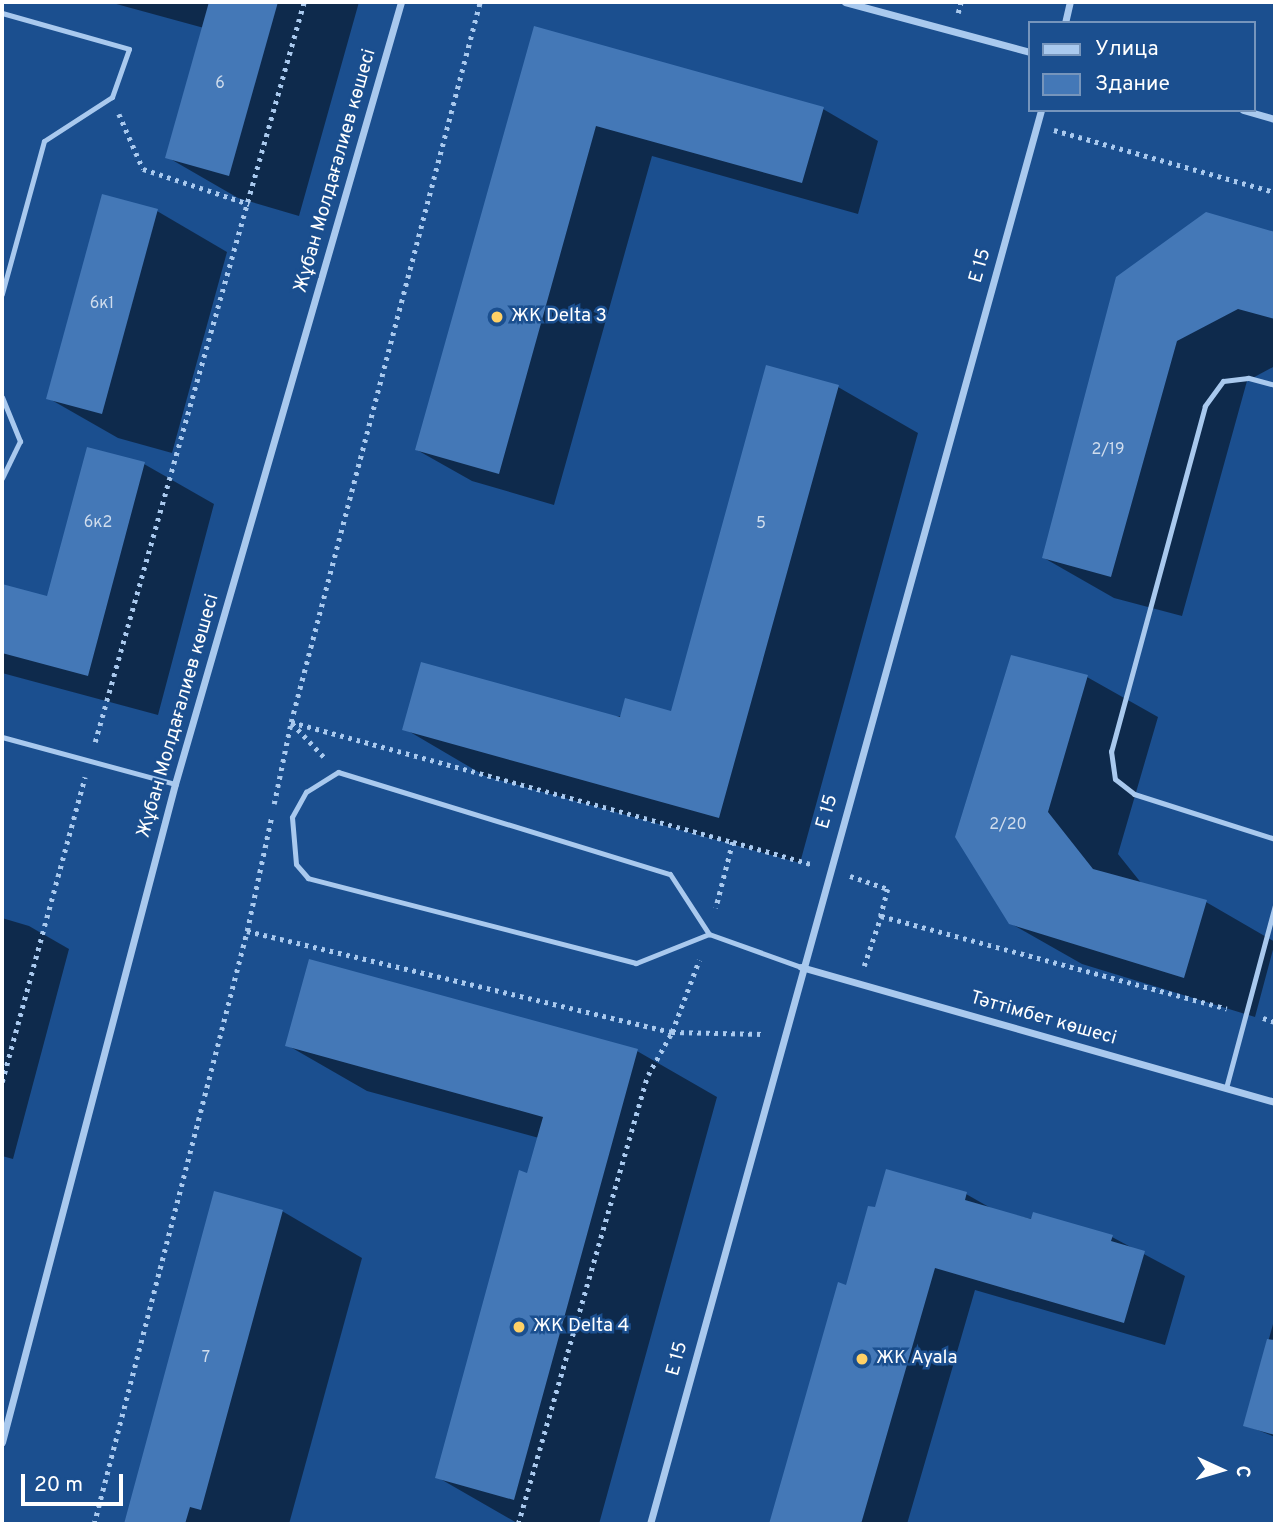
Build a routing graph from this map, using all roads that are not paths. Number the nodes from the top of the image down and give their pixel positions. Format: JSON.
{"nodes":[{"id":1,"x":401,"y":2,"type":"edge"},
{"id":2,"x":845,"y":2,"type":"edge"},
{"id":3,"x":1070,"y":2,"type":"edge"},
{"id":4,"x":2,"y":13,"type":"edge"},
{"id":5,"x":1065,"y":21,"type":"edge"},
{"id":6,"x":1028,"y":51,"type":"edge"},
{"id":7,"x":1040,"y":112,"type":"edge"},
{"id":8,"x":1250,"y":112,"type":"edge"},
{"id":9,"x":1275,"y":119,"type":"edge"},
{"id":10,"x":2,"y":294,"type":"edge"},
{"id":11,"x":1275,"y":385,"type":"edge"},
{"id":12,"x":2,"y":397,"type":"edge"},
{"id":13,"x":2,"y":478,"type":"edge"},
{"id":14,"x":2,"y":737,"type":"edge"},
{"id":15,"x":175,"y":784,"type":"junction"},
{"id":16,"x":1275,"y":839,"type":"edge"},
{"id":17,"x":1275,"y":905,"type":"edge"},
{"id":18,"x":709,"y":934,"type":"junction"},
{"id":19,"x":801,"y":967,"type":"junction"},
{"id":20,"x":1226,"y":1088,"type":"junction"},
{"id":21,"x":1275,"y":1102,"type":"edge"},
{"id":22,"x":2,"y":1442,"type":"edge"},
{"id":23,"x":650,"y":1524,"type":"edge"}],
"edges":[{"from":1,"to":15,"type":"street","name":"Жұбан Молдағалиев көшесі"},
{"from":2,"to":6,"type":"street"},
{"from":3,"to":5,"type":"street"},
{"from":4,"to":10,"type":"lane"},
{"from":7,"to":19,"type":"street","name":"E 15"},
{"from":8,"to":9,"type":"street"},
{"from":11,"to":16,"type":"lane"},
{"from":12,"to":13,"type":"lane"},
{"from":14,"to":15,"type":"lane"},
{"from":15,"to":22,"type":"street","name":"Жұбан Молдағалиев көшесі"},
{"from":17,"to":20,"type":"lane"},
{"from":18,"to":18,"type":"lane"},
{"from":18,"to":19,"type":"lane"},
{"from":19,"to":20,"type":"street","name":"Тәттімбет көшесі"},
{"from":19,"to":23,"type":"street","name":"E 15"},
{"from":20,"to":21,"type":"street","name":"Тәттімбет көшесі"}]}
